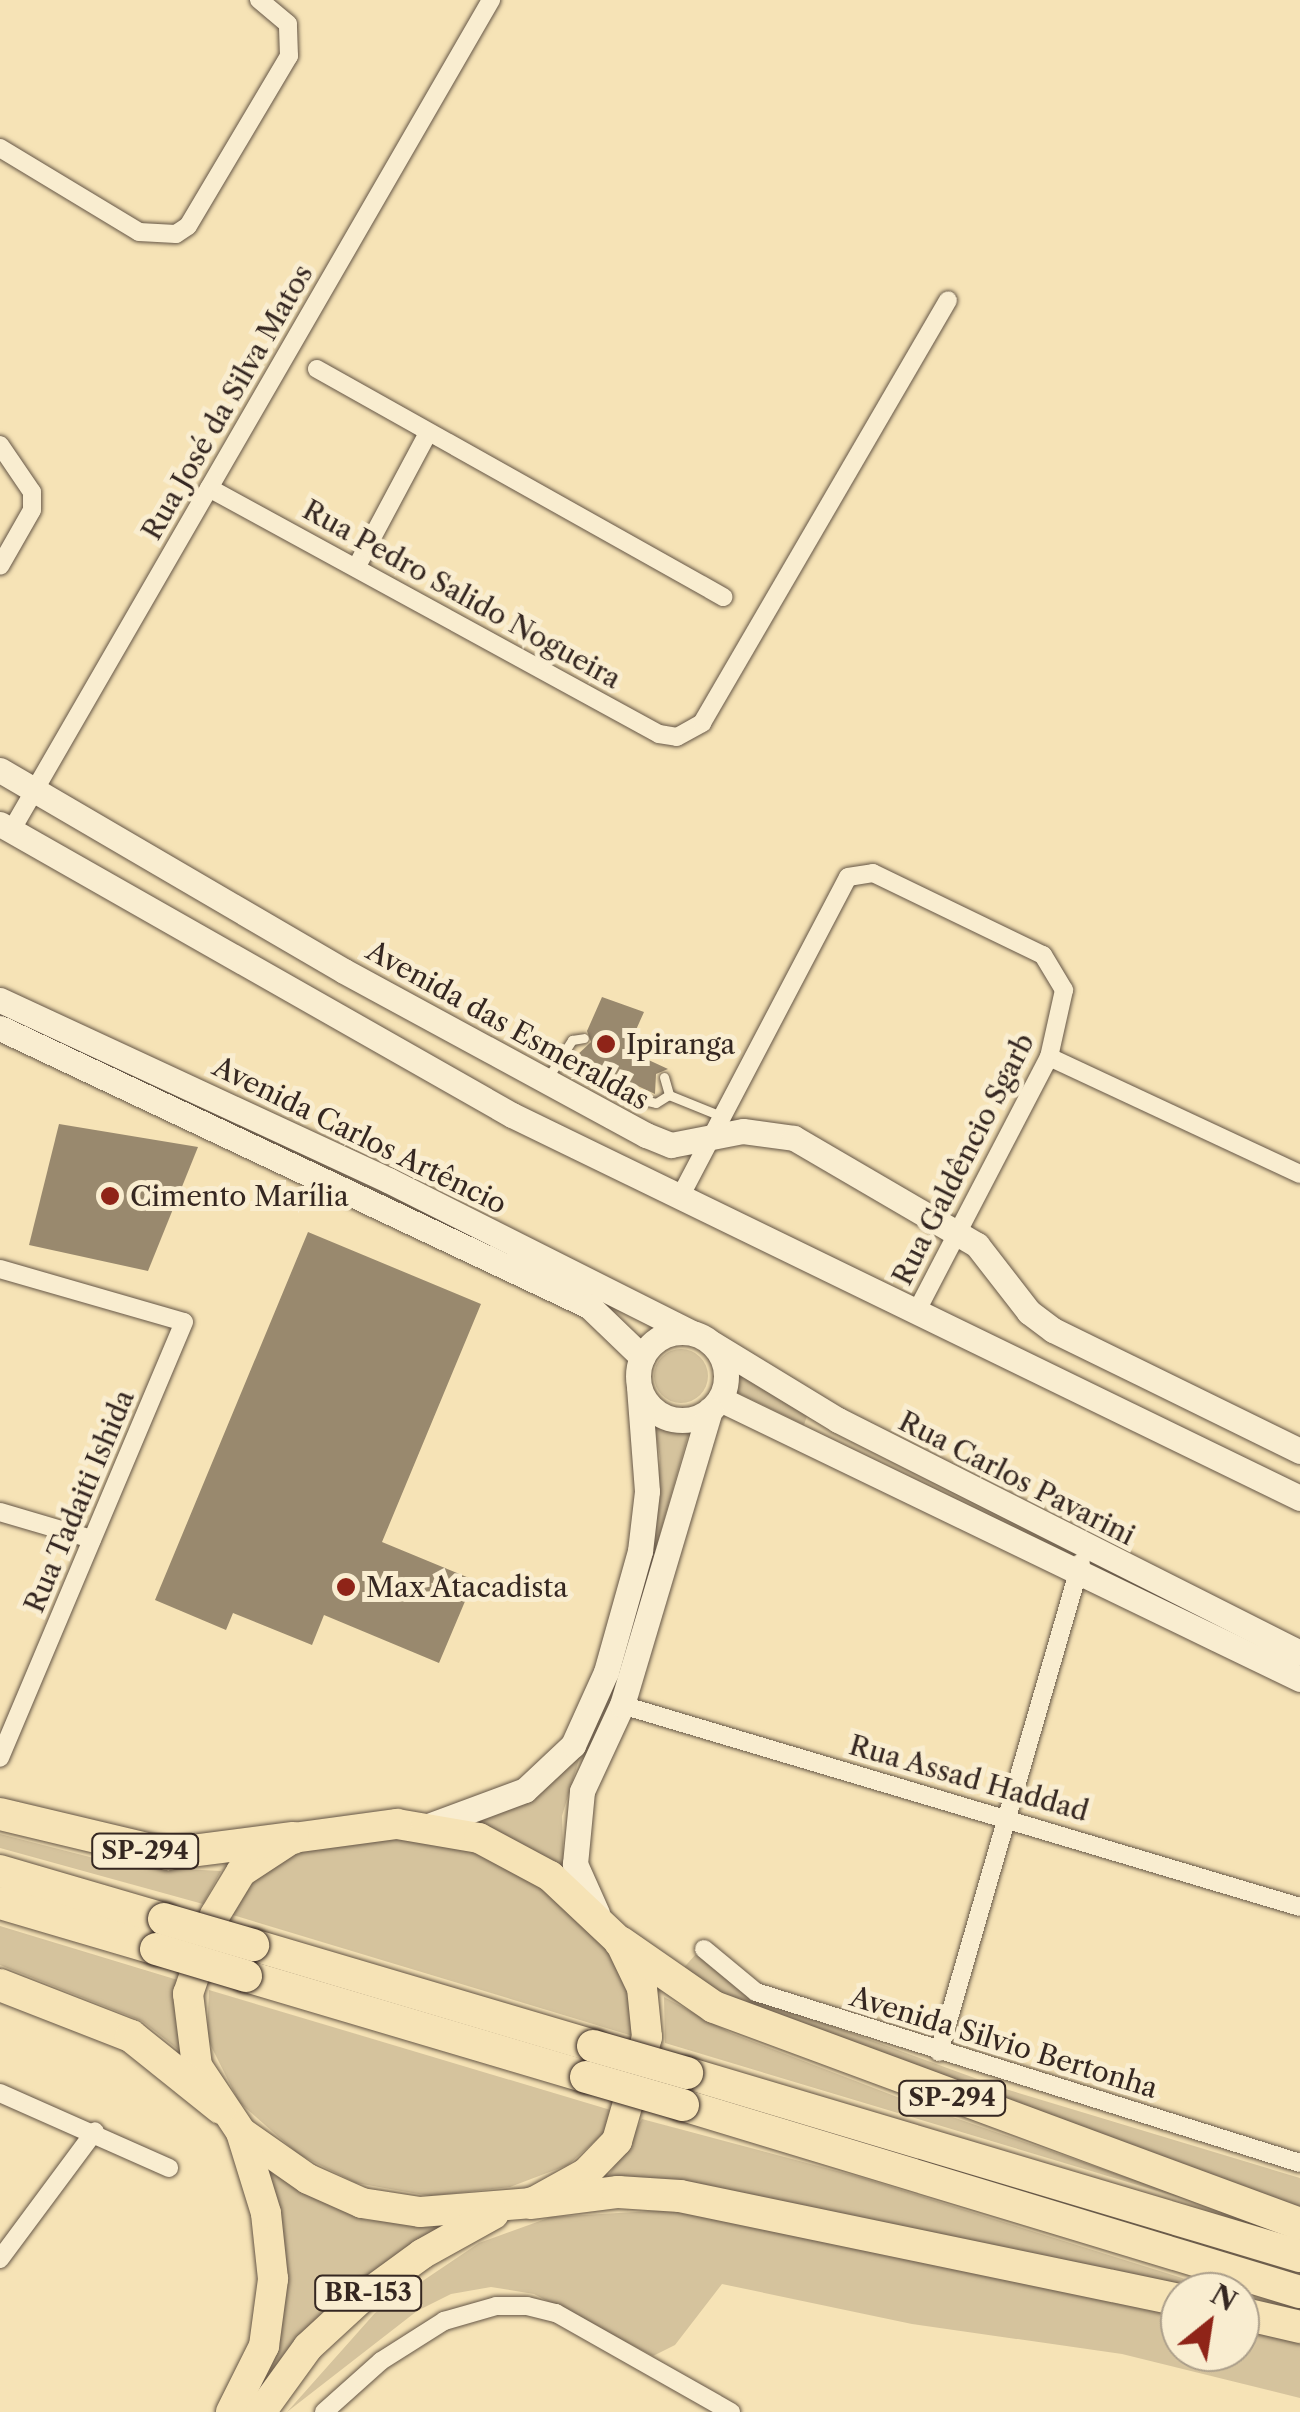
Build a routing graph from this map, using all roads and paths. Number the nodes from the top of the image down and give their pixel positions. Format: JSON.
{"nodes":[{"id":1,"x":259,"y":0,"type":"edge"},
{"id":2,"x":492,"y":0,"type":"edge"},
{"id":3,"x":0,"y":148,"type":"edge"},
{"id":4,"x":948,"y":300,"type":"dead end"},
{"id":5,"x":317,"y":370,"type":"dead end"},
{"id":6,"x":428,"y":433,"type":"junction"},
{"id":7,"x":0,"y":445,"type":"edge"},
{"id":8,"x":209,"y":488,"type":"junction"},
{"id":9,"x":0,"y":566,"type":"edge"},
{"id":10,"x":357,"y":566,"type":"junction"},
{"id":11,"x":723,"y":597,"type":"dead end"},
{"id":12,"x":0,"y":770,"type":"edge"},
{"id":13,"x":34,"y":790,"type":"junction"},
{"id":14,"x":6,"y":828,"type":"edge"},
{"id":15,"x":0,"y":1000,"type":"edge"},
{"id":16,"x":0,"y":1028,"type":"edge"},
{"id":17,"x":584,"y":1038,"type":"dead end"},
{"id":18,"x":1049,"y":1057,"type":"junction"},
{"id":19,"x":560,"y":1058,"type":"junction"},
{"id":20,"x":664,"y":1077,"type":"dead end"},
{"id":21,"x":546,"y":1082,"type":"junction"},
{"id":22,"x":670,"y":1095,"type":"junction"},
{"id":23,"x":716,"y":1126,"type":"junction"},
{"id":24,"x":1300,"y":1174,"type":"edge"},
{"id":25,"x":680,"y":1196,"type":"junction"},
{"id":26,"x":956,"y":1231,"type":"junction"},
{"id":27,"x":0,"y":1268,"type":"edge"},
{"id":28,"x":916,"y":1313,"type":"junction"},
{"id":29,"x":702,"y":1338,"type":"junction"},
{"id":30,"x":642,"y":1356,"type":"junction"},
{"id":31,"x":640,"y":1388,"type":"junction"},
{"id":32,"x":715,"y":1404,"type":"junction"},
{"id":33,"x":838,"y":1420,"type":"junction"},
{"id":34,"x":824,"y":1448,"type":"junction"},
{"id":35,"x":1300,"y":1451,"type":"edge"},
{"id":36,"x":1299,"y":1495,"type":"edge"},
{"id":37,"x":0,"y":1512,"type":"edge"},
{"id":38,"x":92,"y":1539,"type":"junction"},
{"id":39,"x":1082,"y":1559,"type":"junction"},
{"id":40,"x":1300,"y":1653,"type":"edge"},
{"id":41,"x":1300,"y":1679,"type":"edge"},
{"id":42,"x":622,"y":1705,"type":"junction"},
{"id":43,"x":1,"y":1758,"type":"edge"},
{"id":44,"x":0,"y":1814,"type":"edge"},
{"id":45,"x":1008,"y":1817,"type":"junction"},
{"id":46,"x":431,"y":1825,"type":"junction"},
{"id":47,"x":294,"y":1838,"type":"junction"},
{"id":48,"x":0,"y":1871,"type":"edge"},
{"id":49,"x":0,"y":1904,"type":"edge"},
{"id":50,"x":1300,"y":1907,"type":"edge"},
{"id":51,"x":610,"y":1930,"type":"junction"},
{"id":52,"x":160,"y":1934,"type":"junction"},
{"id":53,"x":704,"y":1948,"type":"dead end"},
{"id":54,"x":0,"y":1986,"type":"edge"},
{"id":55,"x":938,"y":2052,"type":"junction"},
{"id":56,"x":685,"y":2089,"type":"junction"},
{"id":57,"x":0,"y":2092,"type":"edge"},
{"id":58,"x":230,"y":2120,"type":"junction"},
{"id":59,"x":95,"y":2131,"type":"junction"},
{"id":60,"x":1300,"y":2163,"type":"edge"},
{"id":61,"x":169,"y":2168,"type":"dead end"},
{"id":62,"x":518,"y":2205,"type":"junction"},
{"id":63,"x":1300,"y":2224,"type":"edge"},
{"id":64,"x":1300,"y":2256,"type":"edge"},
{"id":65,"x":0,"y":2259,"type":"edge"},
{"id":66,"x":1300,"y":2292,"type":"edge"},
{"id":67,"x":1160,"y":2296,"type":"edge"},
{"id":68,"x":1260,"y":2318,"type":"edge"},
{"id":69,"x":1300,"y":2327,"type":"edge"},
{"id":70,"x":231,"y":2412,"type":"edge"},
{"id":71,"x":261,"y":2412,"type":"edge"},
{"id":72,"x":324,"y":2412,"type":"edge"},
{"id":73,"x":732,"y":2412,"type":"edge"}],
"edges":[{"from":1,"to":3,"type":"street"},
{"from":2,"to":8,"type":"street","name":"Rua José da Silva Matos"},
{"from":4,"to":10,"type":"street","name":"Rua Pedro Salido Nogueira"},
{"from":5,"to":6,"type":"street"},
{"from":6,"to":10,"type":"street"},
{"from":6,"to":11,"type":"street"},
{"from":7,"to":9,"type":"street"},
{"from":8,"to":10,"type":"street","name":"Rua Pedro Salido Nogueira"},
{"from":8,"to":13,"type":"street","name":"Rua José da Silva Matos"},
{"from":12,"to":13,"type":"main road","name":"Avenida das Esmeraldas"},
{"from":13,"to":14,"type":"street","name":"Rua José da Silva Matos"},
{"from":13,"to":21,"type":"main road","name":"Avenida das Esmeraldas"},
{"from":14,"to":25,"type":"main road"},
{"from":15,"to":29,"type":"main road","name":"Avenida Carlos Artêncio"},
{"from":16,"to":30,"type":"main road","name":"Avenida Carlos Artêncio"},
{"from":17,"to":19,"type":"lane"},
{"from":18,"to":23,"type":"street","name":"Rua Galdêncio Sgarb"},
{"from":18,"to":24,"type":"street"},
{"from":18,"to":26,"type":"street","name":"Rua Galdêncio Sgarb"},
{"from":19,"to":21,"type":"lane"},
{"from":19,"to":22,"type":"lane"},
{"from":20,"to":22,"type":"lane"},
{"from":21,"to":23,"type":"main road","name":"Avenida das Esmeraldas"},
{"from":22,"to":23,"type":"lane"},
{"from":23,"to":25,"type":"street"},
{"from":23,"to":26,"type":"main road","name":"Avenida das Esmeraldas"},
{"from":25,"to":28,"type":"main road"},
{"from":26,"to":28,"type":"street","name":"Rua Galdêncio Sgarb"},
{"from":26,"to":35,"type":"main road","name":"Avenida das Esmeraldas"},
{"from":27,"to":38,"type":"street","name":"Rua Tadaiti Ishida"},
{"from":28,"to":36,"type":"main road"},
{"from":29,"to":30,"type":"main road"},
{"from":29,"to":32,"type":"main road"},
{"from":29,"to":33,"type":"main road","name":"Rua Carlos Pavarini"},
{"from":30,"to":31,"type":"main road"},
{"from":31,"to":32,"type":"main road"},
{"from":31,"to":46,"type":"main road"},
{"from":32,"to":34,"type":"main road","name":"Rua Carlos Pavarini"},
{"from":32,"to":42,"type":"main road"},
{"from":33,"to":34,"type":"main road"},
{"from":33,"to":39,"type":"main road","name":"Rua Carlos Pavarini"},
{"from":34,"to":39,"type":"main road","name":"Rua Carlos Pavarini"},
{"from":37,"to":38,"type":"street"},
{"from":38,"to":43,"type":"street","name":"Rua Tadaiti Ishida"},
{"from":39,"to":40,"type":"main road","name":"Rua Carlos Pavarini"},
{"from":39,"to":41,"type":"main road","name":"Rua Carlos Pavarini"},
{"from":39,"to":45,"type":"street"},
{"from":42,"to":45,"type":"street","name":"Rua Assad Haddad"},
{"from":42,"to":51,"type":"main road"},
{"from":44,"to":47,"type":"highway","number":"SP-294"},
{"from":45,"to":50,"type":"street","name":"Rua Assad Haddad"},
{"from":45,"to":55,"type":"street"},
{"from":46,"to":47,"type":"highway"},
{"from":46,"to":51,"type":"highway"},
{"from":47,"to":58,"type":"highway","number":"BR-153"},
{"from":48,"to":52,"type":"highway","number":"SP-294"},
{"from":49,"to":52,"type":"highway","number":"SP-294"},
{"from":51,"to":62,"type":"highway"},
{"from":51,"to":63,"type":"highway","number":"SP-294"},
{"from":52,"to":56,"type":"highway","number":"SP-294","bridge":true},
{"from":53,"to":55,"type":"street","name":"Avenida Silvio Bertonha"},
{"from":54,"to":58,"type":"highway"},
{"from":55,"to":60,"type":"street","name":"Avenida Silvio Bertonha"},
{"from":56,"to":64,"type":"highway","number":"SP-294"},
{"from":56,"to":66,"type":"highway","number":"SP-294"},
{"from":57,"to":59,"type":"street"},
{"from":58,"to":62,"type":"highway"},
{"from":58,"to":70,"type":"highway","number":"BR-153"},
{"from":59,"to":61,"type":"street"},
{"from":59,"to":65,"type":"street"},
{"from":62,"to":67,"type":"highway"},
{"from":62,"to":71,"type":"highway","number":"BR-153"},
{"from":68,"to":69,"type":"highway"},
{"from":72,"to":73,"type":"street"}]}
